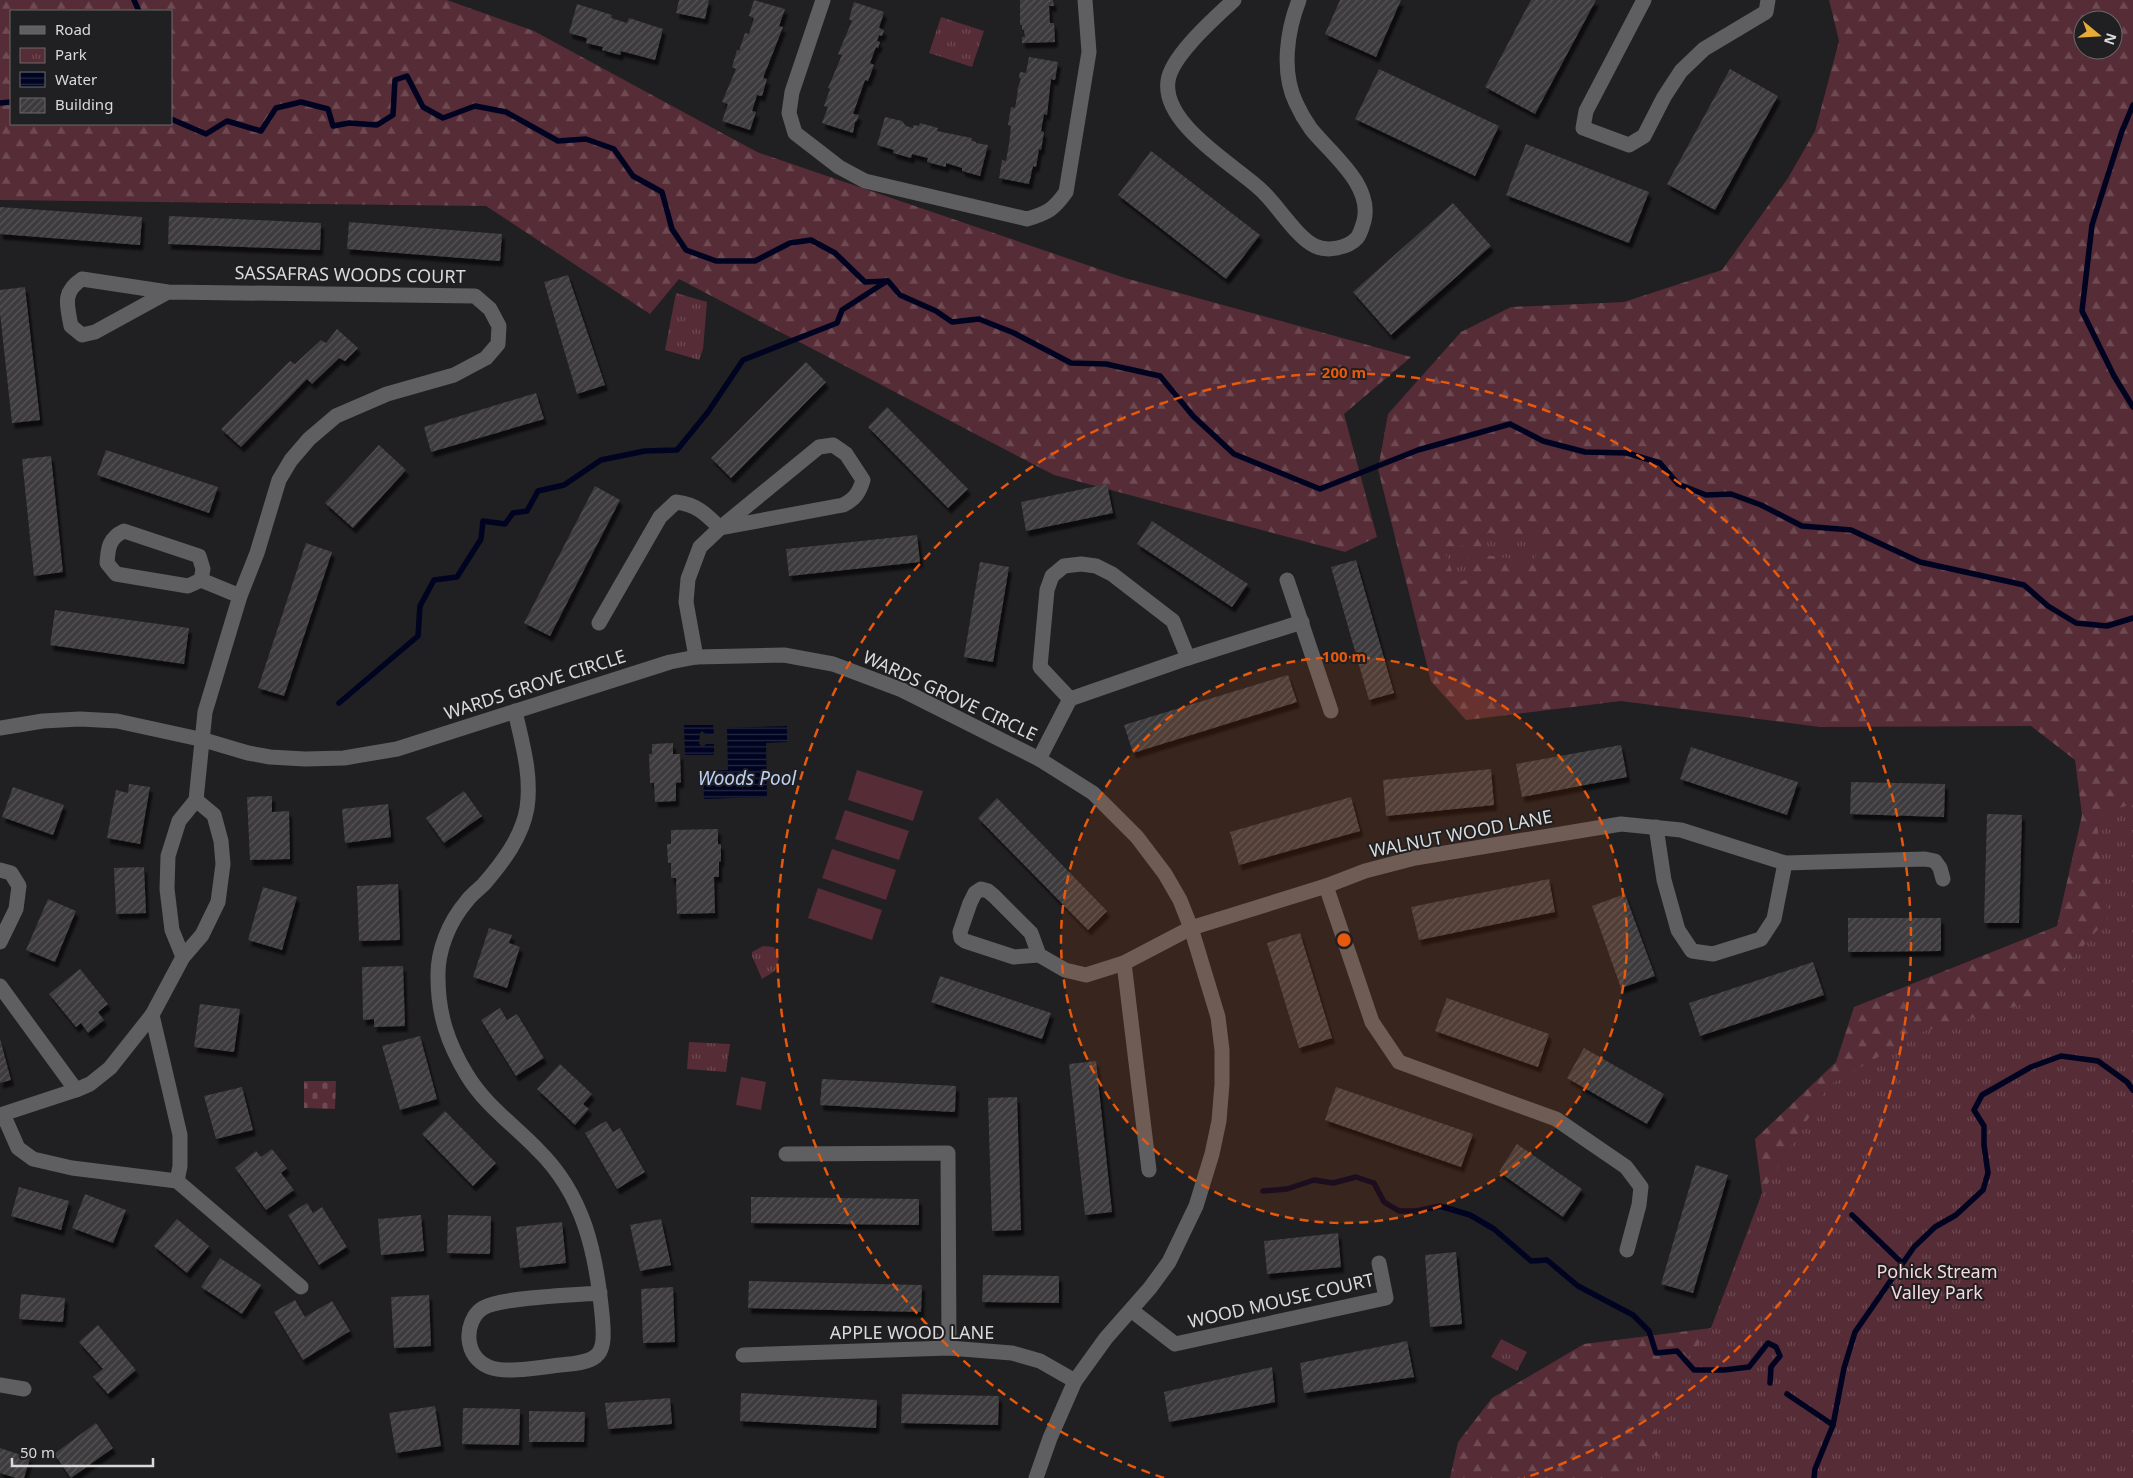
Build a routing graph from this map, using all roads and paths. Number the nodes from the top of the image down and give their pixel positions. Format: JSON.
{"nodes":[{"id":1,"x":823,"y":0,"type":"edge"},
{"id":2,"x":1085,"y":0,"type":"edge"},
{"id":3,"x":1234,"y":0,"type":"edge"},
{"id":4,"x":1299,"y":0,"type":"edge"},
{"id":5,"x":1644,"y":0,"type":"edge"},
{"id":6,"x":1768,"y":0,"type":"edge"},
{"id":7,"x":168,"y":292,"type":"junction"},
{"id":8,"x":720,"y":528,"type":"junction"},
{"id":9,"x":201,"y":580,"type":"junction"},
{"id":10,"x":1287,"y":580,"type":"dead end"},
{"id":11,"x":240,"y":596,"type":"junction"},
{"id":12,"x":1302,"y":622,"type":"junction"},
{"id":13,"x":599,"y":623,"type":"dead end"},
{"id":14,"x":696,"y":656,"type":"junction"},
{"id":15,"x":1188,"y":658,"type":"junction"},
{"id":16,"x":1070,"y":699,"type":"junction"},
{"id":17,"x":515,"y":711,"type":"junction"},
{"id":18,"x":1331,"y":711,"type":"dead end"},
{"id":19,"x":0,"y":728,"type":"edge"},
{"id":20,"x":204,"y":740,"type":"junction"},
{"id":21,"x":1039,"y":759,"type":"junction"},
{"id":22,"x":196,"y":800,"type":"junction"},
{"id":23,"x":1656,"y":827,"type":"junction"},
{"id":24,"x":1785,"y":863,"type":"junction"},
{"id":25,"x":0,"y":870,"type":"edge"},
{"id":26,"x":1944,"y":879,"type":"dead end"},
{"id":27,"x":1326,"y":886,"type":"junction"},
{"id":28,"x":1191,"y":928,"type":"junction"},
{"id":29,"x":0,"y":942,"type":"edge"},
{"id":30,"x":1039,"y":955,"type":"junction"},
{"id":31,"x":183,"y":957,"type":"junction"},
{"id":32,"x":1124,"y":963,"type":"junction"},
{"id":33,"x":0,"y":986,"type":"edge"},
{"id":34,"x":152,"y":1015,"type":"junction"},
{"id":35,"x":76,"y":1090,"type":"junction"},
{"id":36,"x":2,"y":1114,"type":"edge"},
{"id":37,"x":786,"y":1154,"type":"dead end"},
{"id":38,"x":1150,"y":1170,"type":"dead end"},
{"id":39,"x":177,"y":1180,"type":"junction"},
{"id":40,"x":1627,"y":1250,"type":"dead end"},
{"id":41,"x":1379,"y":1263,"type":"dead end"},
{"id":42,"x":301,"y":1287,"type":"dead end"},
{"id":43,"x":600,"y":1293,"type":"junction"},
{"id":44,"x":1131,"y":1310,"type":"junction"},
{"id":45,"x":949,"y":1348,"type":"junction"},
{"id":46,"x":743,"y":1355,"type":"dead end"},
{"id":47,"x":1075,"y":1382,"type":"junction"},
{"id":48,"x":0,"y":1385,"type":"edge"},
{"id":49,"x":24,"y":1389,"type":"dead end"},
{"id":50,"x":1036,"y":1478,"type":"edge"}],
"edges":[{"from":1,"to":2,"type":"street"},
{"from":3,"to":4,"type":"street"},
{"from":5,"to":6,"type":"street"},
{"from":7,"to":7,"type":"street","name":"SASSAFRAS WOODS COURT"},
{"from":7,"to":11,"type":"street","name":"SASSAFRAS WOODS COURT"},
{"from":8,"to":8,"type":"street"},
{"from":8,"to":13,"type":"street"},
{"from":8,"to":14,"type":"street"},
{"from":9,"to":9,"type":"street"},
{"from":9,"to":11,"type":"street"},
{"from":10,"to":12,"type":"street"},
{"from":11,"to":20,"type":"street","name":"SASSAFRAS WOODS COURT"},
{"from":12,"to":15,"type":"street"},
{"from":12,"to":18,"type":"street"},
{"from":14,"to":17,"type":"street","name":"WARDS GROVE CIRCLE"},
{"from":14,"to":21,"type":"street","name":"WARDS GROVE CIRCLE"},
{"from":15,"to":16,"type":"street"},
{"from":15,"to":16,"type":"street"},
{"from":16,"to":21,"type":"street"},
{"from":17,"to":20,"type":"street","name":"WARDS GROVE CIRCLE"},
{"from":17,"to":43,"type":"street"},
{"from":19,"to":20,"type":"street","name":"WARDS GROVE CIRCLE"},
{"from":20,"to":22,"type":"street","name":"SASSAFRAS WOODS COURT"},
{"from":21,"to":28,"type":"street","name":"WARDS GROVE CIRCLE"},
{"from":22,"to":31,"type":"street"},
{"from":22,"to":31,"type":"street"},
{"from":23,"to":24,"type":"street","name":"WALNUT WOOD LANE"},
{"from":23,"to":24,"type":"street"},
{"from":23,"to":27,"type":"street","name":"WALNUT WOOD LANE"},
{"from":24,"to":26,"type":"street","name":"WALNUT WOOD LANE"},
{"from":25,"to":29,"type":"street"},
{"from":27,"to":28,"type":"street","name":"WALNUT WOOD LANE"},
{"from":27,"to":40,"type":"street"},
{"from":28,"to":32,"type":"street","name":"WALNUT WOOD LANE"},
{"from":28,"to":44,"type":"street","name":"WARDS GROVE CIRCLE"},
{"from":30,"to":30,"type":"street"},
{"from":30,"to":32,"type":"street","name":"WALNUT WOOD LANE"},
{"from":31,"to":34,"type":"street"},
{"from":32,"to":38,"type":"street"},
{"from":33,"to":35,"type":"street"},
{"from":34,"to":35,"type":"street"},
{"from":34,"to":39,"type":"street"},
{"from":35,"to":36,"type":"street"},
{"from":36,"to":39,"type":"street"},
{"from":37,"to":45,"type":"street"},
{"from":39,"to":42,"type":"street"},
{"from":41,"to":44,"type":"street","name":"WOOD MOUSE COURT"},
{"from":43,"to":43,"type":"street"},
{"from":44,"to":47,"type":"street","name":"WARDS GROVE CIRCLE"},
{"from":45,"to":46,"type":"street","name":"APPLE WOOD LANE"},
{"from":45,"to":47,"type":"street","name":"APPLE WOOD LANE"},
{"from":47,"to":50,"type":"street","name":"WARDS GROVE CIRCLE"},
{"from":48,"to":49,"type":"street"}]}
